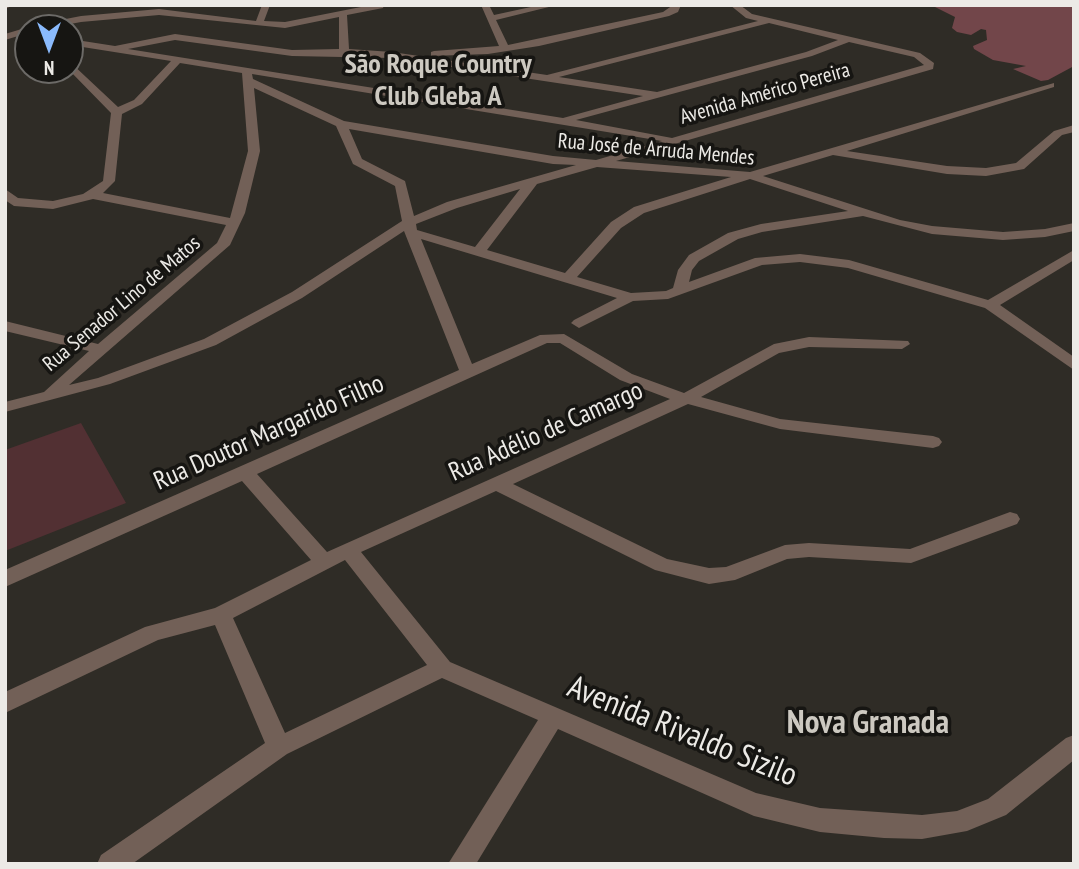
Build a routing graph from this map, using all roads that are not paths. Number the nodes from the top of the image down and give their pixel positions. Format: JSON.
{"nodes":[{"id":1,"x":266,"y":5,"type":"edge"},
{"id":2,"x":485,"y":5,"type":"edge"},
{"id":3,"x":553,"y":5,"type":"edge"},
{"id":4,"x":677,"y":5,"type":"edge"},
{"id":5,"x":734,"y":5,"type":"edge"},
{"id":6,"x":380,"y":6,"type":"edge"},
{"id":7,"x":343,"y":14,"type":"junction"},
{"id":8,"x":84,"y":19,"type":"edge"},
{"id":9,"x":490,"y":19,"type":"junction"},
{"id":10,"x":769,"y":21,"type":"junction"},
{"id":11,"x":258,"y":24,"type":"junction"},
{"id":12,"x":848,"y":39,"type":"junction"},
{"id":13,"x":84,"y":44,"type":"edge"},
{"id":14,"x":117,"y":48,"type":"junction"},
{"id":15,"x":505,"y":49,"type":"junction"},
{"id":16,"x":344,"y":52,"type":"junction"},
{"id":17,"x":393,"y":55,"type":"junction"},
{"id":18,"x":177,"y":61,"type":"junction"},
{"id":19,"x":247,"y":76,"type":"junction"},
{"id":20,"x":544,"y":78,"type":"junction"},
{"id":21,"x":84,"y":79,"type":"edge"},
{"id":22,"x":1050,"y":85,"type":"dead end"},
{"id":23,"x":653,"y":94,"type":"junction"},
{"id":24,"x":117,"y":112,"type":"junction"},
{"id":25,"x":562,"y":121,"type":"junction"},
{"id":26,"x":341,"y":124,"type":"junction"},
{"id":27,"x":1074,"y":128,"type":"edge"},
{"id":28,"x":674,"y":139,"type":"junction"},
{"id":29,"x":831,"y":152,"type":"junction"},
{"id":30,"x":585,"y":164,"type":"junction"},
{"id":31,"x":749,"y":175,"type":"junction"},
{"id":32,"x":534,"y":180,"type":"junction"},
{"id":33,"x":5,"y":193,"type":"edge"},
{"id":34,"x":92,"y":195,"type":"junction"},
{"id":35,"x":864,"y":213,"type":"junction"},
{"id":36,"x":234,"y":223,"type":"junction"},
{"id":37,"x":409,"y":227,"type":"junction"},
{"id":38,"x":1074,"y":227,"type":"edge"},
{"id":39,"x":478,"y":252,"type":"junction"},
{"id":40,"x":1074,"y":254,"type":"edge"},
{"id":41,"x":569,"y":277,"type":"junction"},
{"id":42,"x":679,"y":292,"type":"junction"},
{"id":43,"x":630,"y":297,"type":"junction"},
{"id":44,"x":990,"y":305,"type":"junction"},
{"id":45,"x":579,"y":324,"type":"dead end"},
{"id":46,"x":5,"y":326,"type":"edge"},
{"id":47,"x":902,"y":344,"type":"dead end"},
{"id":48,"x":101,"y":349,"type":"junction"},
{"id":49,"x":1072,"y":365,"type":"edge"},
{"id":50,"x":468,"y":373,"type":"junction"},
{"id":51,"x":47,"y":395,"type":"junction"},
{"id":52,"x":687,"y":398,"type":"junction"},
{"id":53,"x":5,"y":407,"type":"edge"},
{"id":54,"x":933,"y":442,"type":"dead end"},
{"id":55,"x":246,"y":472,"type":"junction"},
{"id":56,"x":496,"y":483,"type":"junction"},
{"id":57,"x":1010,"y":519,"type":"dead end"},
{"id":58,"x":348,"y":550,"type":"junction"},
{"id":59,"x":324,"y":562,"type":"junction"},
{"id":60,"x":5,"y":579,"type":"edge"},
{"id":61,"x":221,"y":615,"type":"junction"},
{"id":62,"x":442,"y":668,"type":"junction"},
{"id":63,"x":5,"y":703,"type":"edge"},
{"id":64,"x":553,"y":717,"type":"junction"},
{"id":65,"x":1074,"y":746,"type":"edge"},
{"id":66,"x":279,"y":747,"type":"junction"},
{"id":67,"x":110,"y":864,"type":"edge"},
{"id":68,"x":461,"y":864,"type":"edge"}],
"edges":[{"from":1,"to":11,"type":"street"},
{"from":2,"to":9,"type":"street"},
{"from":3,"to":9,"type":"street"},
{"from":4,"to":15,"type":"street"},
{"from":5,"to":10,"type":"street"},
{"from":6,"to":7,"type":"street"},
{"from":7,"to":11,"type":"street"},
{"from":7,"to":16,"type":"street"},
{"from":8,"to":11,"type":"street"},
{"from":9,"to":15,"type":"street"},
{"from":10,"to":12,"type":"street"},
{"from":10,"to":20,"type":"street"},
{"from":12,"to":23,"type":"street"},
{"from":12,"to":28,"type":"street","name":"Avenida Américo Pereira"},
{"from":13,"to":14,"type":"street"},
{"from":14,"to":16,"type":"street"},
{"from":14,"to":18,"type":"street"},
{"from":15,"to":17,"type":"street"},
{"from":16,"to":17,"type":"street"},
{"from":17,"to":20,"type":"street"},
{"from":18,"to":19,"type":"street"},
{"from":18,"to":24,"type":"street"},
{"from":19,"to":25,"type":"street"},
{"from":19,"to":26,"type":"street","name":"Rua José de Arruda Mendes"},
{"from":19,"to":36,"type":"street","name":"Rua Senador Lino de Matos"},
{"from":20,"to":23,"type":"street"},
{"from":21,"to":24,"type":"street"},
{"from":22,"to":29,"type":"street"},
{"from":23,"to":25,"type":"street"},
{"from":24,"to":34,"type":"street"},
{"from":25,"to":28,"type":"street"},
{"from":26,"to":30,"type":"street","name":"Rua José de Arruda Mendes"},
{"from":26,"to":37,"type":"street"},
{"from":27,"to":29,"type":"street"},
{"from":28,"to":30,"type":"street","name":"Avenida Américo Pereira"},
{"from":29,"to":31,"type":"street"},
{"from":30,"to":31,"type":"street","name":"Rua José de Arruda Mendes"},
{"from":30,"to":32,"type":"street","name":"Avenida Américo Pereira"},
{"from":31,"to":35,"type":"street","name":"Rua José de Arruda Mendes"},
{"from":31,"to":41,"type":"street"},
{"from":32,"to":37,"type":"street","name":"Avenida Américo Pereira"},
{"from":32,"to":39,"type":"street"},
{"from":33,"to":34,"type":"street"},
{"from":34,"to":36,"type":"street"},
{"from":35,"to":38,"type":"street","name":"Rua José de Arruda Mendes"},
{"from":35,"to":42,"type":"street"},
{"from":36,"to":48,"type":"street","name":"Rua Senador Lino de Matos"},
{"from":37,"to":39,"type":"street"},
{"from":37,"to":50,"type":"street"},
{"from":37,"to":51,"type":"street","name":"Avenida Américo Pereira"},
{"from":39,"to":41,"type":"street"},
{"from":40,"to":44,"type":"street"},
{"from":41,"to":43,"type":"street"},
{"from":42,"to":43,"type":"street"},
{"from":42,"to":44,"type":"street"},
{"from":43,"to":45,"type":"street"},
{"from":44,"to":49,"type":"street"},
{"from":46,"to":48,"type":"street"},
{"from":47,"to":52,"type":"street","name":"Rua Adélio de Camargo"},
{"from":48,"to":51,"type":"street","name":"Rua Senador Lino de Matos"},
{"from":50,"to":52,"type":"street","name":"Rua Doutor Margarido Filho"},
{"from":50,"to":55,"type":"street","name":"Rua Doutor Margarido Filho"},
{"from":51,"to":53,"type":"street","name":"Avenida Américo Pereira"},
{"from":52,"to":54,"type":"street"},
{"from":52,"to":56,"type":"street","name":"Rua Adélio de Camargo"},
{"from":55,"to":59,"type":"street"},
{"from":55,"to":60,"type":"street","name":"Rua Doutor Margarido Filho"},
{"from":56,"to":57,"type":"street"},
{"from":56,"to":58,"type":"street","name":"Rua Adélio de Camargo"},
{"from":58,"to":59,"type":"street","name":"Rua Adélio de Camargo"},
{"from":58,"to":62,"type":"street","name":"Avenida Rivaldo Sizilo"},
{"from":59,"to":61,"type":"street","name":"Rua Adélio de Camargo"},
{"from":61,"to":63,"type":"street","name":"Rua Adélio de Camargo"},
{"from":61,"to":66,"type":"street"},
{"from":62,"to":64,"type":"street","name":"Avenida Rivaldo Sizilo"},
{"from":62,"to":66,"type":"street"},
{"from":64,"to":65,"type":"street","name":"Avenida Rivaldo Sizilo"},
{"from":64,"to":68,"type":"street"},
{"from":66,"to":67,"type":"street"}]}
